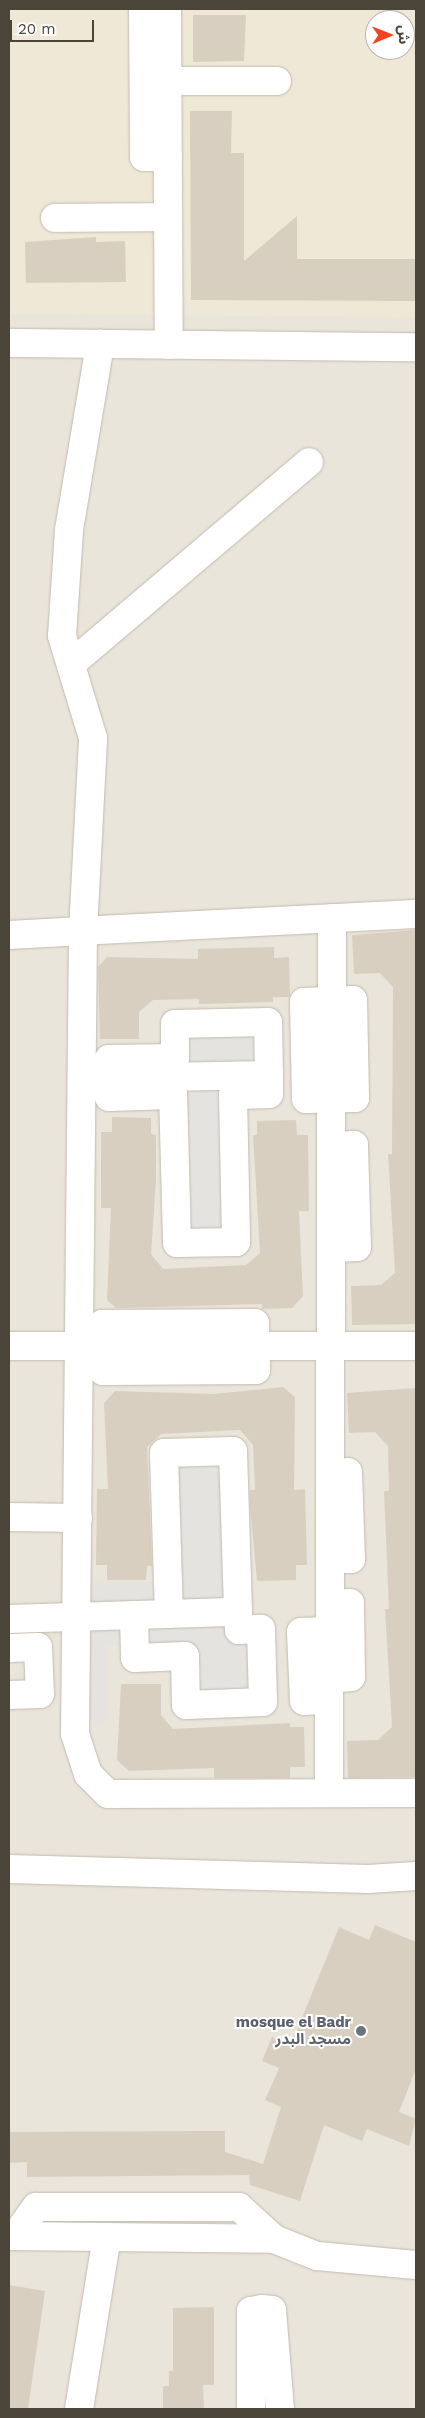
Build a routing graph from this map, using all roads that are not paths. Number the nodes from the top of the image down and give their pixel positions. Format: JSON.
{"nodes":[{"id":1,"x":143,"y":9,"type":"edge"},
{"id":2,"x":167,"y":9,"type":"edge"},
{"id":3,"x":155,"y":81,"type":"junction"},
{"id":4,"x":277,"y":81,"type":"dead end"},
{"id":5,"x":168,"y":217,"type":"junction"},
{"id":6,"x":55,"y":218,"type":"dead end"},
{"id":7,"x":9,"y":343,"type":"edge"},
{"id":8,"x":100,"y":344,"type":"junction"},
{"id":9,"x":169,"y":345,"type":"junction"},
{"id":10,"x":416,"y":347,"type":"edge"},
{"id":11,"x":309,"y":462,"type":"dead end"},
{"id":12,"x":71,"y":664,"type":"junction"},
{"id":13,"x":416,"y":914,"type":"edge"},
{"id":14,"x":332,"y":918,"type":"junction"},
{"id":15,"x":83,"y":931,"type":"junction"},
{"id":16,"x":9,"y":935,"type":"edge"},
{"id":17,"x":332,"y":1001,"type":"junction"},
{"id":18,"x":269,"y":1075,"type":"junction"},
{"id":19,"x":82,"y":1078,"type":"junction"},
{"id":20,"x":109,"y":1078,"type":"junction"},
{"id":21,"x":332,"y":1099,"type":"junction"},
{"id":22,"x":9,"y":1346,"type":"edge"},
{"id":23,"x":256,"y":1346,"type":"junction"},
{"id":24,"x":331,"y":1346,"type":"junction"},
{"id":25,"x":416,"y":1346,"type":"edge"},
{"id":26,"x":91,"y":1348,"type":"junction"},
{"id":27,"x":9,"y":1517,"type":"edge"},
{"id":28,"x":78,"y":1518,"type":"junction"},
{"id":29,"x":330,"y":1604,"type":"junction"},
{"id":30,"x":238,"y":1612,"type":"junction"},
{"id":31,"x":169,"y":1614,"type":"junction"},
{"id":32,"x":134,"y":1615,"type":"junction"},
{"id":33,"x":76,"y":1618,"type":"junction"},
{"id":34,"x":9,"y":1619,"type":"edge"},
{"id":35,"x":9,"y":1648,"type":"edge"},
{"id":36,"x":329,"y":1690,"type":"junction"},
{"id":37,"x":9,"y":1695,"type":"edge"},
{"id":38,"x":329,"y":1793,"type":"junction"},
{"id":39,"x":416,"y":1793,"type":"edge"},
{"id":40,"x":9,"y":1868,"type":"edge"},
{"id":41,"x":416,"y":1876,"type":"edge"},
{"id":42,"x":12,"y":2236,"type":"edge"},
{"id":43,"x":107,"y":2237,"type":"junction"},
{"id":44,"x":274,"y":2239,"type":"junction"},
{"id":45,"x":416,"y":2265,"type":"edge"},
{"id":46,"x":262,"y":2309,"type":"junction"},
{"id":47,"x":79,"y":2409,"type":"edge"},
{"id":48,"x":251,"y":2409,"type":"edge"},
{"id":49,"x":266,"y":2409,"type":"edge"},
{"id":50,"x":280,"y":2409,"type":"edge"}],
"edges":[{"from":1,"to":3,"type":"street"},
{"from":2,"to":3,"type":"street"},
{"from":3,"to":4,"type":"street"},
{"from":3,"to":5,"type":"street"},
{"from":5,"to":6,"type":"street"},
{"from":5,"to":9,"type":"street"},
{"from":7,"to":8,"type":"street"},
{"from":8,"to":9,"type":"street"},
{"from":8,"to":12,"type":"street"},
{"from":9,"to":10,"type":"street"},
{"from":11,"to":12,"type":"street"},
{"from":12,"to":15,"type":"street"},
{"from":13,"to":14,"type":"street"},
{"from":14,"to":15,"type":"street"},
{"from":14,"to":17,"type":"street"},
{"from":15,"to":16,"type":"street"},
{"from":15,"to":19,"type":"street"},
{"from":17,"to":21,"type":"street"},
{"from":17,"to":21,"type":"street"},
{"from":18,"to":20,"type":"street"},
{"from":18,"to":20,"type":"street"},
{"from":18,"to":20,"type":"street"},
{"from":19,"to":20,"type":"street"},
{"from":19,"to":26,"type":"street"},
{"from":21,"to":24,"type":"street"},
{"from":22,"to":26,"type":"street"},
{"from":23,"to":24,"type":"street"},
{"from":23,"to":26,"type":"street"},
{"from":23,"to":26,"type":"street"},
{"from":24,"to":25,"type":"street"},
{"from":24,"to":29,"type":"street"},
{"from":26,"to":28,"type":"street"},
{"from":27,"to":28,"type":"street"},
{"from":28,"to":33,"type":"street"},
{"from":29,"to":36,"type":"street"},
{"from":29,"to":36,"type":"street"},
{"from":30,"to":31,"type":"street"},
{"from":30,"to":31,"type":"street"},
{"from":30,"to":32,"type":"street"},
{"from":31,"to":32,"type":"street"},
{"from":32,"to":33,"type":"street"},
{"from":33,"to":34,"type":"street"},
{"from":33,"to":38,"type":"street"},
{"from":35,"to":37,"type":"street"},
{"from":36,"to":38,"type":"street"},
{"from":38,"to":39,"type":"street"},
{"from":40,"to":41,"type":"street"},
{"from":42,"to":43,"type":"street"},
{"from":42,"to":44,"type":"street"},
{"from":43,"to":44,"type":"street"},
{"from":43,"to":47,"type":"street"},
{"from":44,"to":45,"type":"street"},
{"from":46,"to":48,"type":"street"},
{"from":46,"to":49,"type":"street"},
{"from":46,"to":50,"type":"street"}]}
